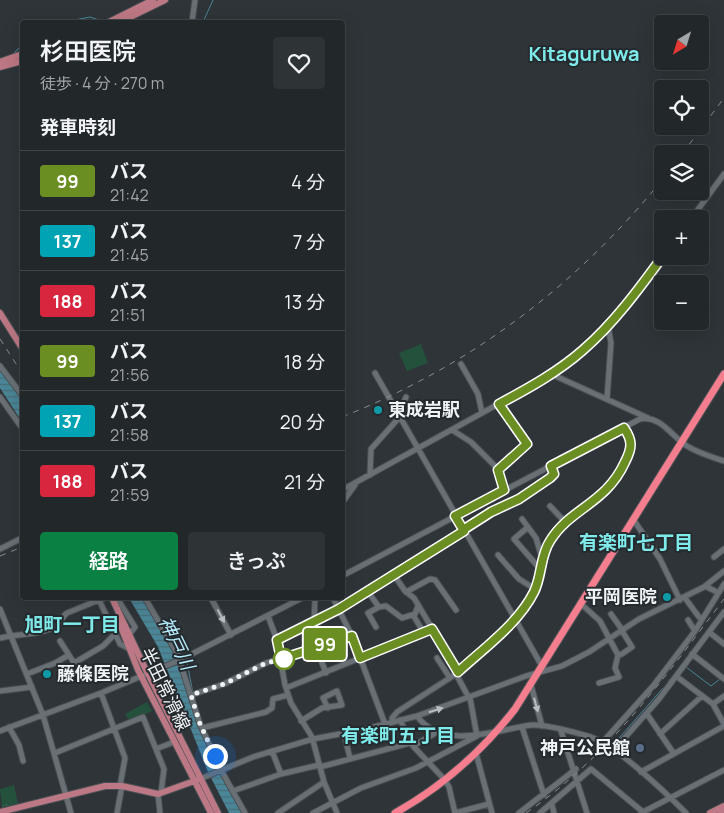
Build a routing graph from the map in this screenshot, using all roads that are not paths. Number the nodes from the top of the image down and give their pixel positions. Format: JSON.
{"nodes":[{"id":1,"x":153,"y":0,"type":"edge"},
{"id":2,"x":165,"y":0,"type":"edge"},
{"id":3,"x":195,"y":0,"type":"edge"},
{"id":4,"x":113,"y":20,"type":"edge"},
{"id":5,"x":124,"y":20,"type":"edge"},
{"id":6,"x":192,"y":20,"type":"edge"},
{"id":7,"x":20,"y":55,"type":"edge"},
{"id":8,"x":0,"y":62,"type":"edge"},
{"id":9,"x":20,"y":62,"type":"edge"},
{"id":10,"x":0,"y":68,"type":"edge"},
{"id":11,"x":724,"y":174,"type":"edge"},
{"id":12,"x":698,"y":210,"type":"edge"},
{"id":13,"x":656,"y":265,"type":"edge"},
{"id":14,"x":0,"y":313,"type":"edge"},
{"id":15,"x":0,"y":318,"type":"edge"},
{"id":16,"x":608,"y":326,"type":"junction"},
{"id":17,"x":20,"y":347,"type":"edge"},
{"id":18,"x":20,"y":347,"type":"edge"},
{"id":19,"x":461,"y":364,"type":"dead end"},
{"id":20,"x":0,"y":366,"type":"edge"},
{"id":21,"x":375,"y":373,"type":"dead end"},
{"id":22,"x":551,"y":374,"type":"junction"},
{"id":23,"x":724,"y":374,"type":"edge"},
{"id":24,"x":20,"y":392,"type":"edge"},
{"id":25,"x":0,"y":397,"type":"edge"},
{"id":26,"x":406,"y":397,"type":"dead end"},
{"id":27,"x":607,"y":399,"type":"junction"},
{"id":28,"x":499,"y":404,"type":"junction"},
{"id":29,"x":482,"y":413,"type":"junction"},
{"id":30,"x":398,"y":415,"type":"junction"},
{"id":31,"x":652,"y":420,"type":"junction"},
{"id":32,"x":20,"y":425,"type":"edge"},
{"id":33,"x":624,"y":428,"type":"junction"},
{"id":34,"x":452,"y":430,"type":"junction"},
{"id":35,"x":682,"y":442,"type":"junction"},
{"id":36,"x":417,"y":450,"type":"junction"},
{"id":37,"x":724,"y":461,"type":"edge"},
{"id":38,"x":551,"y":466,"type":"junction"},
{"id":39,"x":498,"y":470,"type":"junction"},
{"id":40,"x":370,"y":475,"type":"junction"},
{"id":41,"x":357,"y":482,"type":"junction"},
{"id":42,"x":345,"y":488,"type":"edge"},
{"id":43,"x":504,"y":490,"type":"junction"},
{"id":44,"x":345,"y":500,"type":"edge"},
{"id":45,"x":550,"y":506,"type":"dead end"},
{"id":46,"x":455,"y":516,"type":"junction"},
{"id":47,"x":633,"y":519,"type":"junction"},
{"id":48,"x":522,"y":520,"type":"dead end"},
{"id":49,"x":566,"y":523,"type":"junction"},
{"id":50,"x":528,"y":527,"type":"junction"},
{"id":51,"x":463,"y":530,"type":"junction"},
{"id":52,"x":20,"y":539,"type":"edge"},
{"id":53,"x":0,"y":549,"type":"edge"},
{"id":54,"x":724,"y":549,"type":"edge"},
{"id":55,"x":498,"y":555,"type":"dead end"},
{"id":56,"x":714,"y":557,"type":"dead end"},
{"id":57,"x":543,"y":561,"type":"junction"},
{"id":58,"x":541,"y":570,"type":"junction"},
{"id":59,"x":724,"y":571,"type":"edge"},
{"id":60,"x":345,"y":574,"type":"edge"},
{"id":61,"x":394,"y":575,"type":"junction"},
{"id":62,"x":717,"y":576,"type":"junction"},
{"id":63,"x":724,"y":583,"type":"edge"},
{"id":64,"x":705,"y":586,"type":"junction"},
{"id":65,"x":535,"y":589,"type":"junction"},
{"id":66,"x":715,"y":591,"type":"dead end"},
{"id":67,"x":368,"y":592,"type":"junction"},
{"id":68,"x":406,"y":592,"type":"junction"},
{"id":69,"x":683,"y":599,"type":"junction"},
{"id":70,"x":99,"y":600,"type":"joint"},
{"id":71,"x":112,"y":600,"type":"edge"},
{"id":72,"x":112,"y":600,"type":"edge"},
{"id":73,"x":146,"y":600,"type":"edge"},
{"id":74,"x":212,"y":600,"type":"edge"},
{"id":75,"x":298,"y":600,"type":"edge"},
{"id":76,"x":315,"y":600,"type":"edge"},
{"id":77,"x":335,"y":600,"type":"edge"},
{"id":78,"x":580,"y":603,"type":"junction"},
{"id":79,"x":418,"y":606,"type":"junction"},
{"id":80,"x":378,"y":607,"type":"junction"},
{"id":81,"x":0,"y":609,"type":"edge"},
{"id":82,"x":339,"y":609,"type":"junction"},
{"id":83,"x":456,"y":610,"type":"dead end"},
{"id":84,"x":724,"y":612,"type":"edge"},
{"id":85,"x":611,"y":614,"type":"dead end"},
{"id":86,"x":413,"y":615,"type":"junction"},
{"id":87,"x":268,"y":616,"type":"junction"},
{"id":88,"x":699,"y":617,"type":"dead end"},
{"id":89,"x":514,"y":620,"type":"junction"},
{"id":90,"x":688,"y":620,"type":"dead end"},
{"id":91,"x":314,"y":622,"type":"junction"},
{"id":92,"x":376,"y":627,"type":"dead end"},
{"id":93,"x":432,"y":629,"type":"junction"},
{"id":94,"x":623,"y":631,"type":"junction"},
{"id":95,"x":695,"y":631,"type":"junction"},
{"id":96,"x":709,"y":632,"type":"junction"},
{"id":97,"x":424,"y":633,"type":"junction"},
{"id":98,"x":115,"y":634,"type":"junction"},
{"id":99,"x":10,"y":635,"type":"junction"},
{"id":100,"x":231,"y":635,"type":"junction"},
{"id":101,"x":352,"y":636,"type":"junction"},
{"id":102,"x":0,"y":638,"type":"edge"},
{"id":103,"x":611,"y":638,"type":"junction"},
{"id":104,"x":277,"y":640,"type":"junction"},
{"id":105,"x":60,"y":641,"type":"dead end"},
{"id":106,"x":724,"y":644,"type":"edge"},
{"id":107,"x":316,"y":647,"type":"junction"},
{"id":108,"x":128,"y":648,"type":"junction"},
{"id":109,"x":692,"y":654,"type":"junction"},
{"id":110,"x":69,"y":655,"type":"junction"},
{"id":111,"x":618,"y":655,"type":"junction"},
{"id":112,"x":360,"y":658,"type":"junction"},
{"id":113,"x":437,"y":658,"type":"dead end"},
{"id":114,"x":281,"y":659,"type":"junction"},
{"id":115,"x":180,"y":660,"type":"junction"},
{"id":116,"x":542,"y":670,"type":"junction"},
{"id":117,"x":326,"y":672,"type":"junction"},
{"id":118,"x":457,"y":673,"type":"junction"},
{"id":119,"x":27,"y":674,"type":"junction"},
{"id":120,"x":145,"y":675,"type":"junction"},
{"id":121,"x":676,"y":676,"type":"junction"},
{"id":122,"x":450,"y":678,"type":"junction"},
{"id":123,"x":724,"y":679,"type":"edge"},
{"id":124,"x":531,"y":684,"type":"junction"},
{"id":125,"x":599,"y":684,"type":"dead end"},
{"id":126,"x":32,"y":687,"type":"junction"},
{"id":127,"x":286,"y":688,"type":"junction"},
{"id":128,"x":0,"y":692,"type":"edge"},
{"id":129,"x":101,"y":694,"type":"junction"},
{"id":130,"x":193,"y":695,"type":"junction"},
{"id":131,"x":288,"y":695,"type":"junction"},
{"id":132,"x":702,"y":696,"type":"junction"},
{"id":133,"x":724,"y":696,"type":"edge"},
{"id":134,"x":469,"y":698,"type":"junction"},
{"id":135,"x":713,"y":704,"type":"junction"},
{"id":136,"x":328,"y":708,"type":"dead end"},
{"id":137,"x":647,"y":714,"type":"junction"},
{"id":138,"x":43,"y":715,"type":"junction"},
{"id":139,"x":417,"y":716,"type":"junction"},
{"id":140,"x":400,"y":720,"type":"junction"},
{"id":141,"x":301,"y":721,"type":"junction"},
{"id":142,"x":393,"y":722,"type":"junction"},
{"id":143,"x":385,"y":724,"type":"junction"},
{"id":144,"x":724,"y":725,"type":"edge"},
{"id":145,"x":542,"y":726,"type":"junction"},
{"id":146,"x":9,"y":727,"type":"junction"},
{"id":147,"x":522,"y":727,"type":"junction"},
{"id":148,"x":202,"y":728,"type":"junction"},
{"id":149,"x":114,"y":729,"type":"junction"},
{"id":150,"x":0,"y":730,"type":"edge"},
{"id":151,"x":439,"y":731,"type":"junction"},
{"id":152,"x":561,"y":731,"type":"junction"},
{"id":153,"x":344,"y":734,"type":"junction"},
{"id":154,"x":495,"y":734,"type":"junction"},
{"id":155,"x":660,"y":734,"type":"junction"},
{"id":156,"x":476,"y":736,"type":"junction"},
{"id":157,"x":312,"y":740,"type":"junction"},
{"id":158,"x":174,"y":742,"type":"junction"},
{"id":159,"x":602,"y":743,"type":"junction"},
{"id":160,"x":411,"y":744,"type":"junction"},
{"id":161,"x":156,"y":749,"type":"junction"},
{"id":162,"x":613,"y":750,"type":"junction"},
{"id":163,"x":272,"y":751,"type":"junction"},
{"id":164,"x":55,"y":753,"type":"junction"},
{"id":165,"x":476,"y":753,"type":"junction"},
{"id":166,"x":674,"y":754,"type":"junction"},
{"id":167,"x":350,"y":758,"type":"junction"},
{"id":168,"x":23,"y":761,"type":"dead end"},
{"id":169,"x":426,"y":762,"type":"junction"},
{"id":170,"x":319,"y":766,"type":"junction"},
{"id":171,"x":575,"y":769,"type":"junction"},
{"id":172,"x":221,"y":770,"type":"junction"},
{"id":173,"x":724,"y":770,"type":"edge"},
{"id":174,"x":641,"y":772,"type":"junction"},
{"id":175,"x":281,"y":774,"type":"junction"},
{"id":176,"x":200,"y":779,"type":"junction"},
{"id":177,"x":445,"y":780,"type":"junction"},
{"id":178,"x":324,"y":782,"type":"junction"},
{"id":179,"x":577,"y":782,"type":"junction"},
{"id":180,"x":121,"y":786,"type":"junction"},
{"id":181,"x":233,"y":791,"type":"junction"},
{"id":182,"x":66,"y":794,"type":"junction"},
{"id":183,"x":160,"y":794,"type":"junction"},
{"id":184,"x":544,"y":795,"type":"junction"},
{"id":185,"x":670,"y":798,"type":"junction"},
{"id":186,"x":332,"y":802,"type":"junction"},
{"id":187,"x":489,"y":804,"type":"junction"},
{"id":188,"x":552,"y":805,"type":"junction"},
{"id":189,"x":724,"y":806,"type":"edge"},
{"id":190,"x":19,"y":810,"type":"edge"},
{"id":191,"x":0,"y":812,"type":"edge"},
{"id":192,"x":642,"y":812,"type":"edge"},
{"id":193,"x":71,"y":813,"type":"edge"},
{"id":194,"x":117,"y":813,"type":"edge"},
{"id":195,"x":160,"y":813,"type":"edge"},
{"id":196,"x":211,"y":813,"type":"edge"},
{"id":197,"x":218,"y":813,"type":"edge"},
{"id":198,"x":245,"y":813,"type":"edge"},
{"id":199,"x":278,"y":813,"type":"edge"},
{"id":200,"x":313,"y":813,"type":"edge"},
{"id":201,"x":337,"y":813,"type":"edge"},
{"id":202,"x":395,"y":813,"type":"edge"},
{"id":203,"x":455,"y":813,"type":"edge"},
{"id":204,"x":492,"y":813,"type":"edge"},
{"id":205,"x":519,"y":813,"type":"edge"},
{"id":206,"x":540,"y":813,"type":"edge"},
{"id":207,"x":554,"y":813,"type":"edge"},
{"id":208,"x":587,"y":813,"type":"edge"},
{"id":209,"x":686,"y":813,"type":"edge"},
{"id":210,"x":710,"y":813,"type":"edge"}],
"edges":[{"from":1,"to":4,"type":"main road"},
{"from":2,"to":5,"type":"main road"},
{"from":3,"to":6,"type":"street"},
{"from":7,"to":8,"type":"main road"},
{"from":9,"to":10,"type":"main road"},
{"from":11,"to":12,"type":"street"},
{"from":13,"to":16,"type":"street"},
{"from":14,"to":17,"type":"main road"},
{"from":15,"to":18,"type":"main road"},
{"from":16,"to":22,"type":"street"},
{"from":16,"to":27,"type":"street"},
{"from":19,"to":29,"type":"street"},
{"from":20,"to":24,"type":"street"},
{"from":21,"to":30,"type":"street"},
{"from":22,"to":27,"type":"street"},
{"from":22,"to":28,"type":"street"},
{"from":23,"to":35,"type":"highway"},
{"from":25,"to":32,"type":"street"},
{"from":26,"to":30,"type":"street"},
{"from":27,"to":31,"type":"street"},
{"from":28,"to":29,"type":"street"},
{"from":28,"to":39,"type":"street"},
{"from":29,"to":34,"type":"street"},
{"from":30,"to":36,"type":"street"},
{"from":30,"to":40,"type":"street"},
{"from":31,"to":33,"type":"street"},
{"from":31,"to":35,"type":"street"},
{"from":33,"to":38,"type":"street"},
{"from":33,"to":49,"type":"street"},
{"from":34,"to":36,"type":"street"},
{"from":34,"to":39,"type":"street"},
{"from":35,"to":37,"type":"street"},
{"from":35,"to":47,"type":"highway"},
{"from":36,"to":40,"type":"street"},
{"from":36,"to":46,"type":"street"},
{"from":38,"to":43,"type":"street"},
{"from":38,"to":51,"type":"street"},
{"from":39,"to":43,"type":"street"},
{"from":40,"to":41,"type":"street"},
{"from":41,"to":42,"type":"street"},
{"from":41,"to":44,"type":"street"},
{"from":43,"to":46,"type":"street"},
{"from":45,"to":49,"type":"street"},
{"from":46,"to":51,"type":"street"},
{"from":46,"to":60,"type":"street"},
{"from":47,"to":69,"type":"street"},
{"from":47,"to":78,"type":"highway"},
{"from":48,"to":50,"type":"street"},
{"from":49,"to":57,"type":"street"},
{"from":50,"to":57,"type":"street"},
{"from":50,"to":58,"type":"street"},
{"from":51,"to":61,"type":"street"},
{"from":51,"to":89,"type":"street"},
{"from":52,"to":53,"type":"street"},
{"from":54,"to":56,"type":"street"},
{"from":55,"to":65,"type":"street"},
{"from":57,"to":58,"type":"street"},
{"from":58,"to":65,"type":"street"},
{"from":59,"to":62,"type":"street"},
{"from":61,"to":67,"type":"street"},
{"from":61,"to":68,"type":"street"},
{"from":62,"to":63,"type":"street"},
{"from":62,"to":64,"type":"street"},
{"from":63,"to":95,"type":"street"},
{"from":64,"to":66,"type":"street"},
{"from":64,"to":69,"type":"street"},
{"from":65,"to":89,"type":"street"},
{"from":67,"to":80,"type":"street"},
{"from":67,"to":82,"type":"street"},
{"from":68,"to":79,"type":"street"},
{"from":68,"to":83,"type":"street"},
{"from":69,"to":88,"type":"street"},
{"from":69,"to":94,"type":"street"},
{"from":70,"to":98,"type":"street"},
{"from":70,"to":99,"type":"street"},
{"from":71,"to":120,"type":"main road","name":"半田常滑線"},
{"from":72,"to":108,"type":"main road","name":"半田常滑線"},
{"from":73,"to":115,"type":"street"},
{"from":74,"to":100,"type":"street","one_way":true},
{"from":75,"to":87,"type":"street"},
{"from":76,"to":91,"type":"street"},
{"from":77,"to":82,"type":"street"},
{"from":78,"to":103,"type":"street"},
{"from":78,"to":116,"type":"highway"},
{"from":79,"to":86,"type":"street"},
{"from":79,"to":93,"type":"street"},
{"from":80,"to":86,"type":"street"},
{"from":80,"to":92,"type":"street"},
{"from":81,"to":99,"type":"street"},
{"from":82,"to":91,"type":"street"},
{"from":82,"to":101,"type":"street"},
{"from":84,"to":96,"type":"street"},
{"from":85,"to":94,"type":"street"},
{"from":86,"to":97,"type":"street"},
{"from":87,"to":100,"type":"street"},
{"from":87,"to":104,"type":"street"},
{"from":89,"to":116,"type":"street"},
{"from":89,"to":118,"type":"street"},
{"from":90,"to":95,"type":"street"},
{"from":91,"to":104,"type":"street"},
{"from":93,"to":97,"type":"street"},
{"from":93,"to":118,"type":"street"},
{"from":94,"to":103,"type":"street"},
{"from":94,"to":111,"type":"street"},
{"from":95,"to":159,"type":"street"},
{"from":96,"to":106,"type":"street"},
{"from":96,"to":109,"type":"street"},
{"from":97,"to":112,"type":"street"},
{"from":98,"to":108,"type":"street"},
{"from":98,"to":110,"type":"street"},
{"from":99,"to":102,"type":"street"},
{"from":99,"to":119,"type":"street"},
{"from":100,"to":115,"type":"street"},
{"from":101,"to":107,"type":"street"},
{"from":101,"to":112,"type":"street"},
{"from":103,"to":111,"type":"street"},
{"from":103,"to":116,"type":"street"},
{"from":104,"to":114,"type":"street"},
{"from":105,"to":110,"type":"street"},
{"from":107,"to":114,"type":"street"},
{"from":107,"to":117,"type":"street"},
{"from":108,"to":120,"type":"main road","name":"半田常滑線"},
{"from":109,"to":121,"type":"street"},
{"from":109,"to":123,"type":"street"},
{"from":110,"to":119,"type":"street"},
{"from":111,"to":125,"type":"street"},
{"from":112,"to":117,"type":"street"},
{"from":112,"to":143,"type":"street"},
{"from":113,"to":122,"type":"street"},
{"from":114,"to":127,"type":"street"},
{"from":114,"to":130,"type":"street"},
{"from":115,"to":120,"type":"street"},
{"from":115,"to":130,"type":"street"},
{"from":116,"to":124,"type":"highway"},
{"from":116,"to":134,"type":"street"},
{"from":117,"to":127,"type":"street"},
{"from":118,"to":122,"type":"street"},
{"from":118,"to":134,"type":"street"},
{"from":119,"to":126,"type":"street"},
{"from":120,"to":129,"type":"street"},
{"from":120,"to":158,"type":"main road","name":"半田常滑線"},
{"from":120,"to":176,"type":"main road","name":"半田常滑線"},
{"from":121,"to":132,"type":"street"},
{"from":121,"to":137,"type":"street"},
{"from":122,"to":142,"type":"street"},
{"from":124,"to":145,"type":"street","one_way":true},
{"from":124,"to":154,"type":"highway"},
{"from":126,"to":128,"type":"street"},
{"from":126,"to":138,"type":"street"},
{"from":127,"to":131,"type":"street"},
{"from":129,"to":138,"type":"street"},
{"from":129,"to":149,"type":"street"},
{"from":130,"to":148,"type":"street"},
{"from":131,"to":141,"type":"street"},
{"from":131,"to":148,"type":"street"},
{"from":132,"to":135,"type":"street"},
{"from":132,"to":155,"type":"street"},
{"from":133,"to":135,"type":"street"},
{"from":139,"to":134,"type":"street","one_way":true},
{"from":134,"to":156,"type":"street"},
{"from":135,"to":144,"type":"street"},
{"from":136,"to":141,"type":"street"},
{"from":137,"to":155,"type":"street"},
{"from":137,"to":162,"type":"street"},
{"from":138,"to":146,"type":"street"},
{"from":138,"to":164,"type":"street"},
{"from":139,"to":140,"type":"street"},
{"from":139,"to":151,"type":"street"},
{"from":140,"to":142,"type":"street"},
{"from":140,"to":160,"type":"street"},
{"from":141,"to":157,"type":"street"},
{"from":142,"to":143,"type":"street"},
{"from":143,"to":153,"type":"street"},
{"from":144,"to":166,"type":"street"},
{"from":145,"to":147,"type":"street"},
{"from":145,"to":152,"type":"street"},
{"from":146,"to":150,"type":"street"},
{"from":146,"to":168,"type":"street"},
{"from":147,"to":154,"type":"street"},
{"from":147,"to":184,"type":"street"},
{"from":148,"to":172,"type":"street"},
{"from":149,"to":161,"type":"street"},
{"from":149,"to":164,"type":"street"},
{"from":149,"to":180,"type":"street"},
{"from":151,"to":156,"type":"street"},
{"from":151,"to":160,"type":"street"},
{"from":152,"to":159,"type":"street"},
{"from":152,"to":171,"type":"street"},
{"from":153,"to":157,"type":"street"},
{"from":153,"to":167,"type":"street"},
{"from":154,"to":156,"type":"street"},
{"from":154,"to":165,"type":"highway"},
{"from":155,"to":166,"type":"street"},
{"from":156,"to":169,"type":"street"},
{"from":157,"to":163,"type":"street"},
{"from":157,"to":170,"type":"street"},
{"from":158,"to":161,"type":"street"},
{"from":158,"to":176,"type":"main road","name":"半田常滑線"},
{"from":159,"to":162,"type":"street"},
{"from":160,"to":167,"type":"street"},
{"from":160,"to":169,"type":"street"},
{"from":161,"to":183,"type":"street"},
{"from":162,"to":174,"type":"street"},
{"from":163,"to":172,"type":"street"},
{"from":163,"to":175,"type":"street"},
{"from":164,"to":182,"type":"street"},
{"from":165,"to":177,"type":"highway"},
{"from":165,"to":187,"type":"street"},
{"from":166,"to":174,"type":"street"},
{"from":167,"to":170,"type":"street"},
{"from":169,"to":177,"type":"street"},
{"from":169,"to":186,"type":"street"},
{"from":170,"to":175,"type":"street"},
{"from":170,"to":178,"type":"street"},
{"from":171,"to":179,"type":"street"},
{"from":171,"to":184,"type":"street"},
{"from":172,"to":176,"type":"street"},
{"from":172,"to":181,"type":"street"},
{"from":173,"to":185,"type":"street"},
{"from":174,"to":185,"type":"street"},
{"from":175,"to":181,"type":"street"},
{"from":176,"to":183,"type":"main road"},
{"from":176,"to":196,"type":"main road","name":"半田常滑線"},
{"from":176,"to":197,"type":"main road","name":"半田常滑線"},
{"from":177,"to":202,"type":"highway"},
{"from":177,"to":203,"type":"street"},
{"from":178,"to":186,"type":"street"},
{"from":178,"to":199,"type":"street"},
{"from":179,"to":188,"type":"street"},
{"from":179,"to":192,"type":"street"},
{"from":179,"to":208,"type":"street"},
{"from":180,"to":182,"type":"main road"},
{"from":180,"to":183,"type":"main road"},
{"from":180,"to":194,"type":"street"},
{"from":181,"to":198,"type":"street"},
{"from":182,"to":190,"type":"main road"},
{"from":182,"to":193,"type":"street"},
{"from":183,"to":195,"type":"street"},
{"from":184,"to":205,"type":"street"},
{"from":185,"to":192,"type":"street"},
{"from":185,"to":209,"type":"street"},
{"from":186,"to":200,"type":"street"},
{"from":186,"to":201,"type":"street"},
{"from":187,"to":203,"type":"street"},
{"from":187,"to":204,"type":"street"},
{"from":188,"to":206,"type":"street"},
{"from":188,"to":207,"type":"street"},
{"from":189,"to":210,"type":"main road"},
{"from":190,"to":191,"type":"main road"}]}
